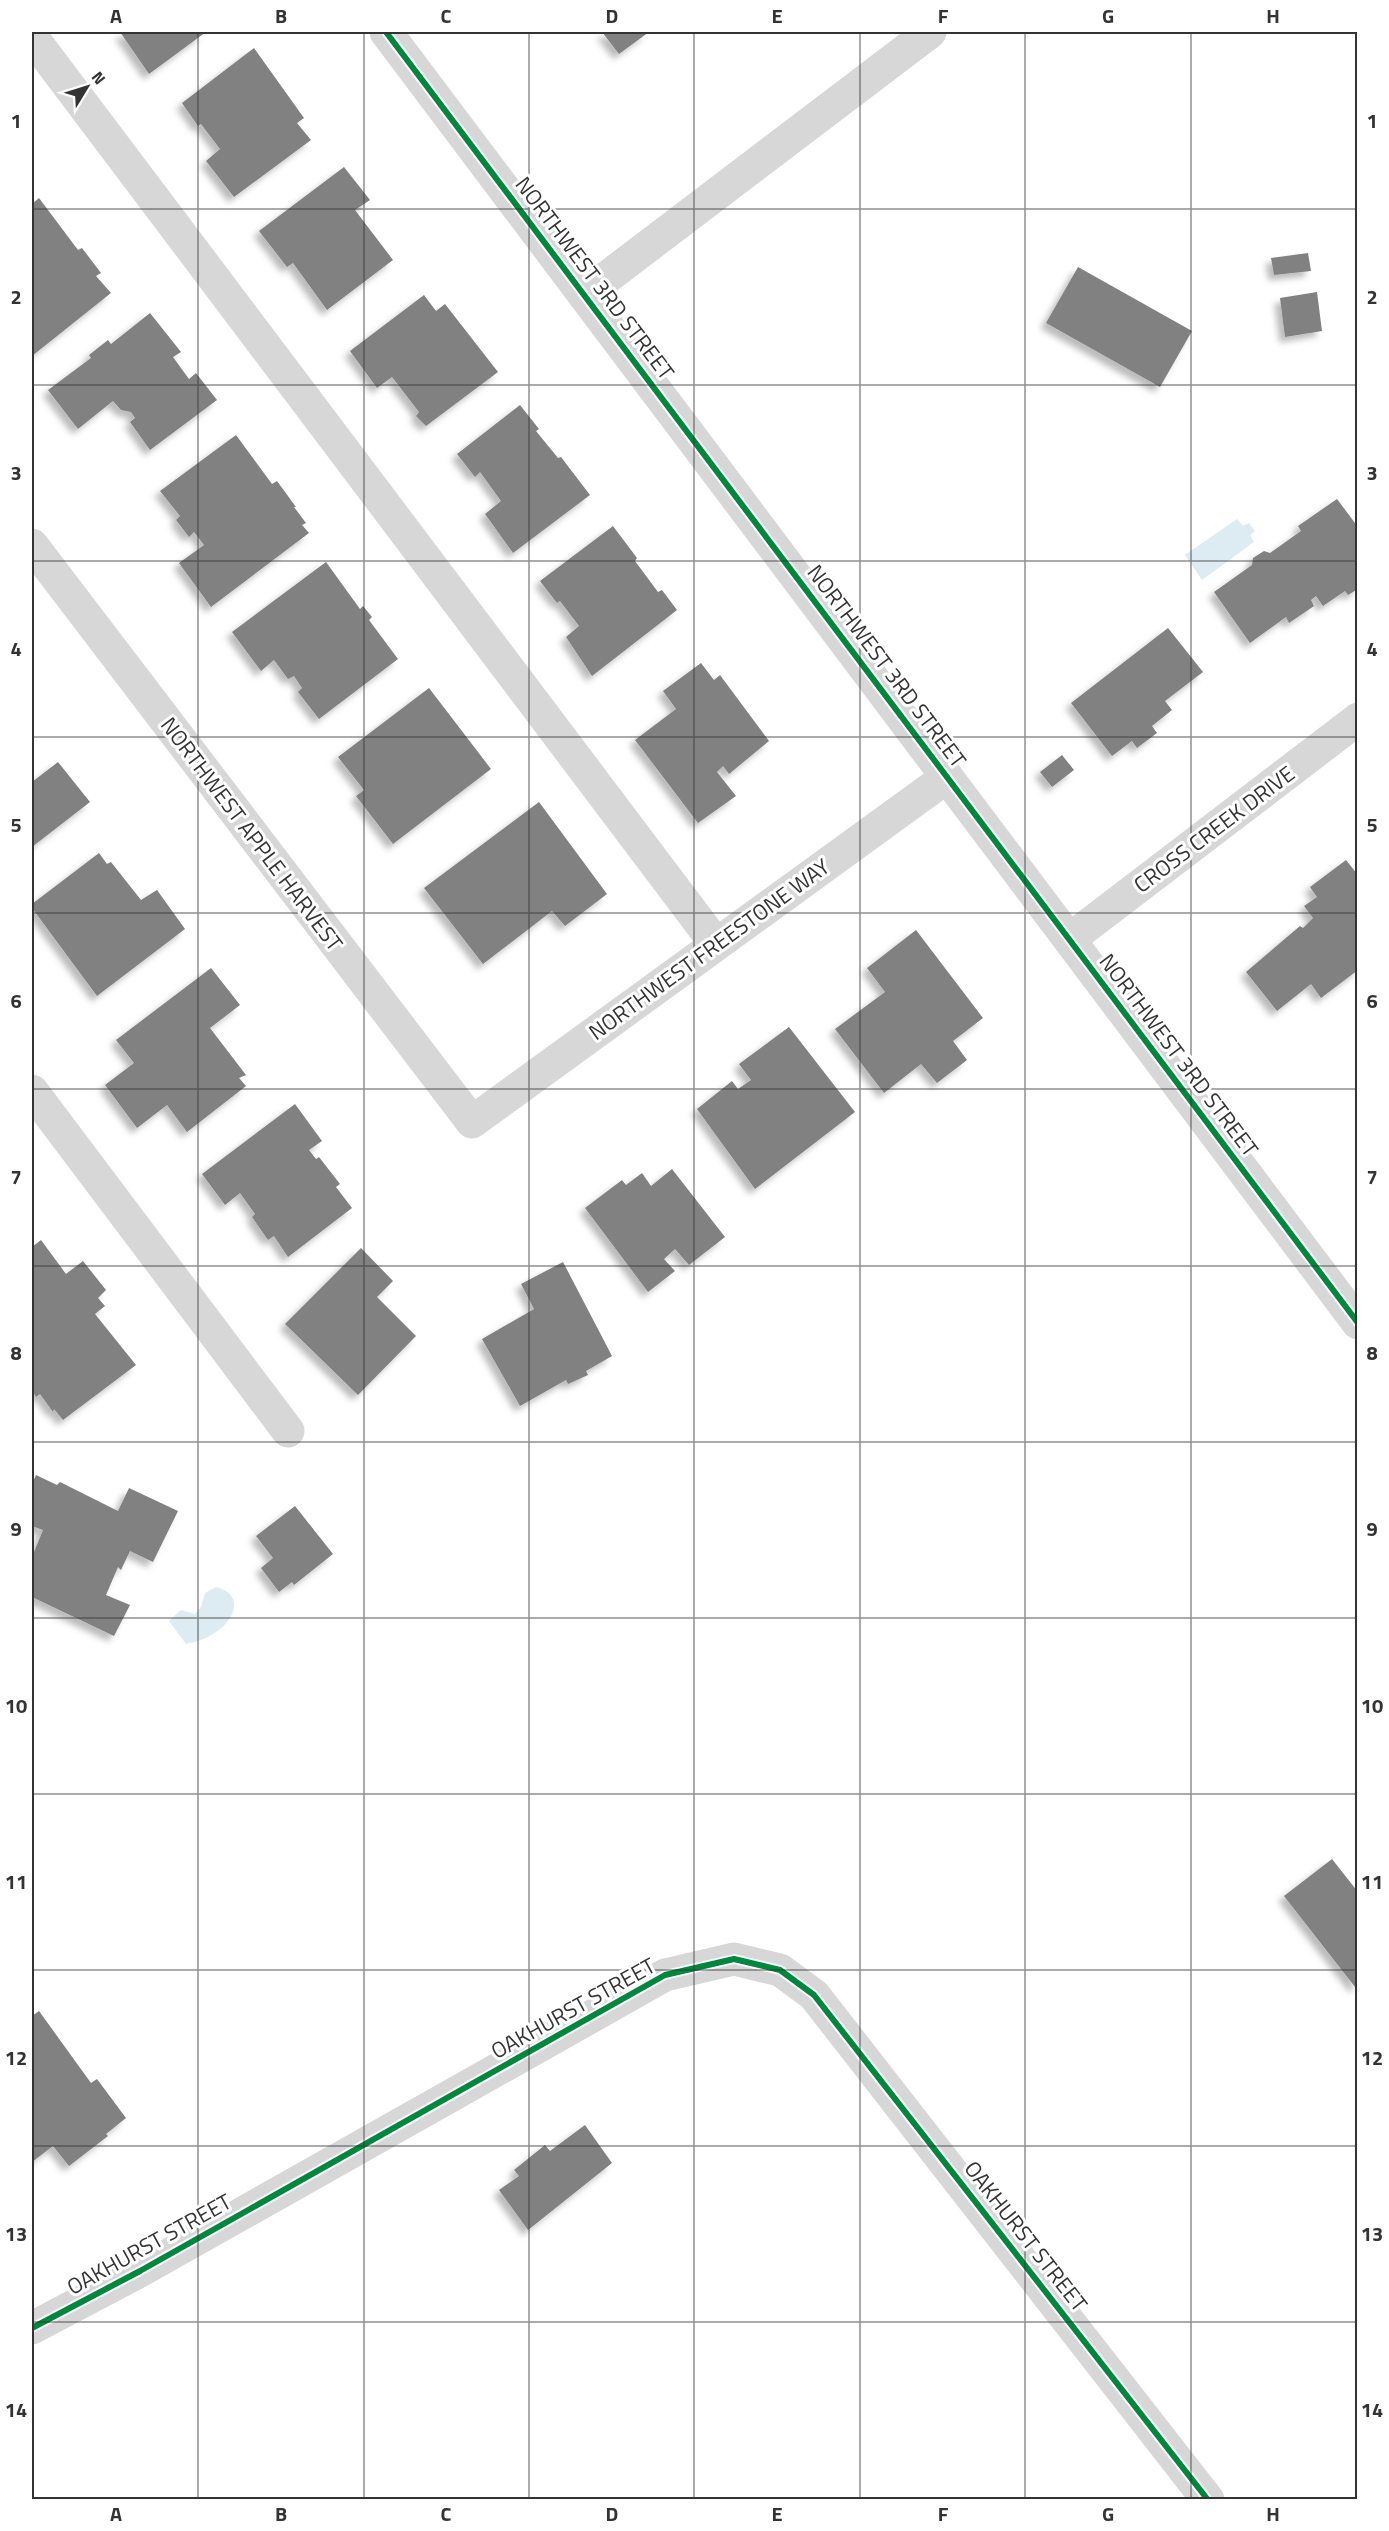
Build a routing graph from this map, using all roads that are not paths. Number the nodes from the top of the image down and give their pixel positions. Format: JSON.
{"nodes":[{"id":1,"x":386,"y":32,"type":"edge"},
{"id":2,"x":930,"y":32,"type":"edge"},
{"id":3,"x":32,"y":37,"type":"edge"},
{"id":4,"x":585,"y":294,"type":"junction"},
{"id":5,"x":32,"y":545,"type":"edge"},
{"id":6,"x":1358,"y":719,"type":"edge"},
{"id":7,"x":947,"y":777,"type":"junction"},
{"id":8,"x":1070,"y":939,"type":"junction"},
{"id":9,"x":716,"y":944,"type":"junction"},
{"id":10,"x":32,"y":1091,"type":"edge"},
{"id":11,"x":472,"y":1122,"type":"joint"},
{"id":12,"x":1358,"y":1323,"type":"edge"},
{"id":13,"x":288,"y":1431,"type":"dead end"},
{"id":14,"x":32,"y":2328,"type":"edge"},
{"id":15,"x":1208,"y":2499,"type":"edge"}],
"edges":[{"from":1,"to":4,"type":"street","name":"NORTHWEST 3RD STREET"},
{"from":2,"to":4,"type":"street"},
{"from":3,"to":9,"type":"street"},
{"from":4,"to":7,"type":"street","name":"NORTHWEST 3RD STREET"},
{"from":5,"to":11,"type":"street","name":"NORTHWEST APPLE HARVEST"},
{"from":6,"to":8,"type":"street","name":"CROSS CREEK DRIVE"},
{"from":7,"to":8,"type":"street","name":"NORTHWEST 3RD STREET"},
{"from":7,"to":9,"type":"street","name":"NORTHWEST FREESTONE WAY"},
{"from":8,"to":12,"type":"street","name":"NORTHWEST 3RD STREET"},
{"from":9,"to":11,"type":"street","name":"NORTHWEST FREESTONE WAY"},
{"from":10,"to":13,"type":"street"},
{"from":14,"to":15,"type":"street","name":"OAKHURST STREET"}]}
